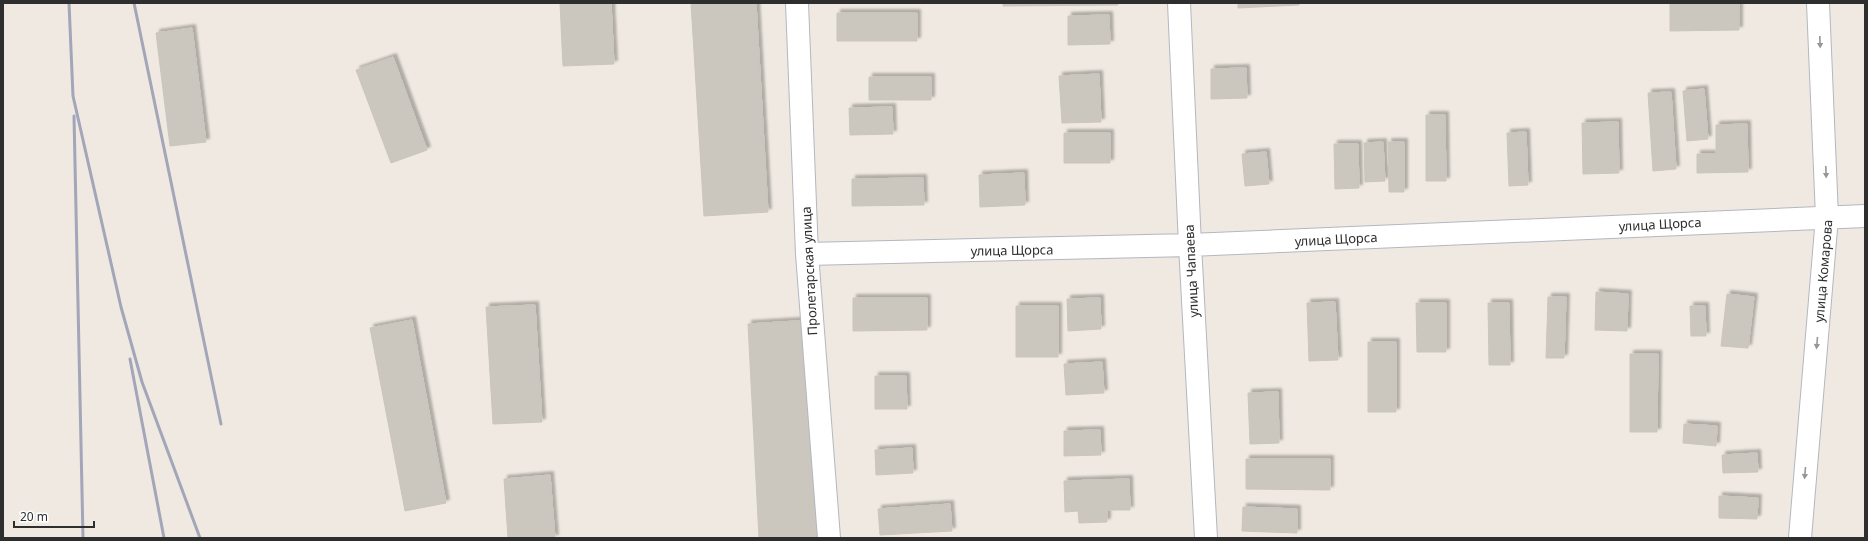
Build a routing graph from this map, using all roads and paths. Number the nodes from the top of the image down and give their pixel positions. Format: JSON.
{"nodes":[{"id":1,"x":797,"y":3,"type":"edge"},
{"id":2,"x":1179,"y":3,"type":"edge"},
{"id":3,"x":1818,"y":3,"type":"edge"},
{"id":4,"x":1865,"y":216,"type":"edge"},
{"id":5,"x":1828,"y":217,"type":"junction"},
{"id":6,"x":1190,"y":245,"type":"junction"},
{"id":7,"x":807,"y":254,"type":"junction"},
{"id":8,"x":829,"y":538,"type":"edge"},
{"id":9,"x":1206,"y":538,"type":"edge"},
{"id":10,"x":1800,"y":538,"type":"edge"}],
"edges":[{"from":1,"to":7,"type":"street","name":"Пролетарская улица"},
{"from":2,"to":6,"type":"street","name":"улица Чапаева"},
{"from":3,"to":5,"type":"street","name":"улица Комарова","one_way":true},
{"from":4,"to":5,"type":"street","name":"улица Щорса"},
{"from":5,"to":6,"type":"street","name":"улица Щорса"},
{"from":5,"to":10,"type":"street","name":"улица Комарова","one_way":true},
{"from":6,"to":7,"type":"street","name":"улица Щорса"},
{"from":6,"to":9,"type":"street","name":"улица Чапаева"},
{"from":7,"to":8,"type":"street","name":"Пролетарская улица"}]}
